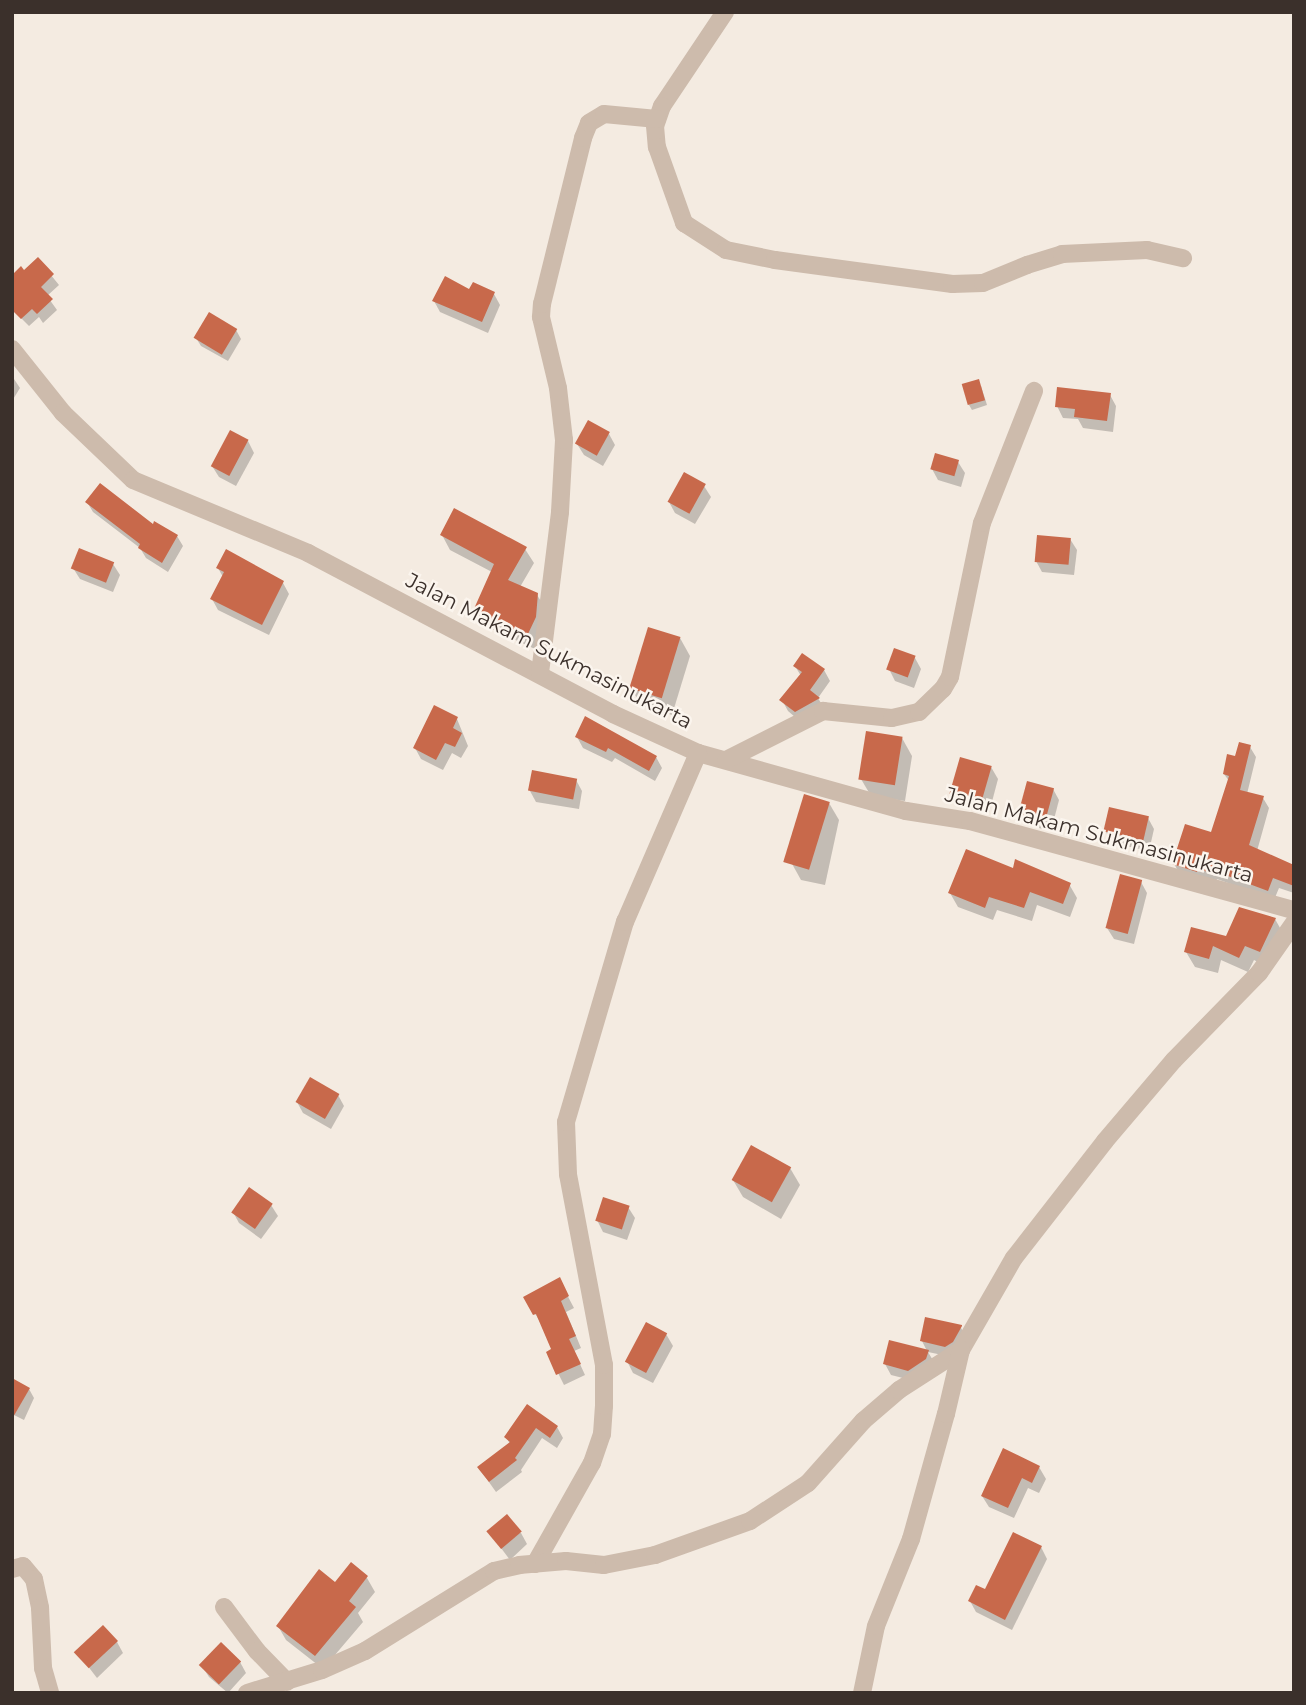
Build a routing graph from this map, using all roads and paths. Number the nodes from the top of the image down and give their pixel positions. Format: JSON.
{"nodes":[{"id":1,"x":725,"y":12,"type":"edge"},
{"id":2,"x":657,"y":119,"type":"junction"},
{"id":3,"x":1183,"y":258,"type":"dead end"},
{"id":4,"x":12,"y":349,"type":"edge"},
{"id":5,"x":1034,"y":391,"type":"dead end"},
{"id":6,"x":540,"y":673,"type":"junction"},
{"id":7,"x":698,"y":753,"type":"junction"},
{"id":8,"x":726,"y":760,"type":"junction"},
{"id":9,"x":1294,"y":910,"type":"edge"},
{"id":10,"x":1294,"y":923,"type":"edge"},
{"id":11,"x":961,"y":1350,"type":"junction"},
{"id":12,"x":535,"y":1564,"type":"junction"},
{"id":13,"x":12,"y":1569,"type":"edge"},
{"id":14,"x":224,"y":1606,"type":"dead end"},
{"id":15,"x":286,"y":1682,"type":"junction"},
{"id":16,"x":50,"y":1693,"type":"edge"},
{"id":17,"x":247,"y":1693,"type":"edge"},
{"id":18,"x":862,"y":1693,"type":"edge"}],
"edges":[{"from":1,"to":2,"type":"street"},
{"from":2,"to":3,"type":"street"},
{"from":2,"to":6,"type":"street"},
{"from":4,"to":6,"type":"street","name":"Jalan Makam Sukmasinukarta"},
{"from":5,"to":8,"type":"street"},
{"from":6,"to":7,"type":"street","name":"Jalan Makam Sukmasinukarta"},
{"from":7,"to":8,"type":"street","name":"Jalan Makam Sukmasinukarta"},
{"from":7,"to":12,"type":"street"},
{"from":8,"to":9,"type":"street","name":"Jalan Makam Sukmasinukarta"},
{"from":10,"to":11,"type":"street"},
{"from":11,"to":12,"type":"street"},
{"from":11,"to":18,"type":"street"},
{"from":12,"to":15,"type":"street"},
{"from":13,"to":16,"type":"street"},
{"from":14,"to":15,"type":"street"},
{"from":15,"to":17,"type":"street"}]}
